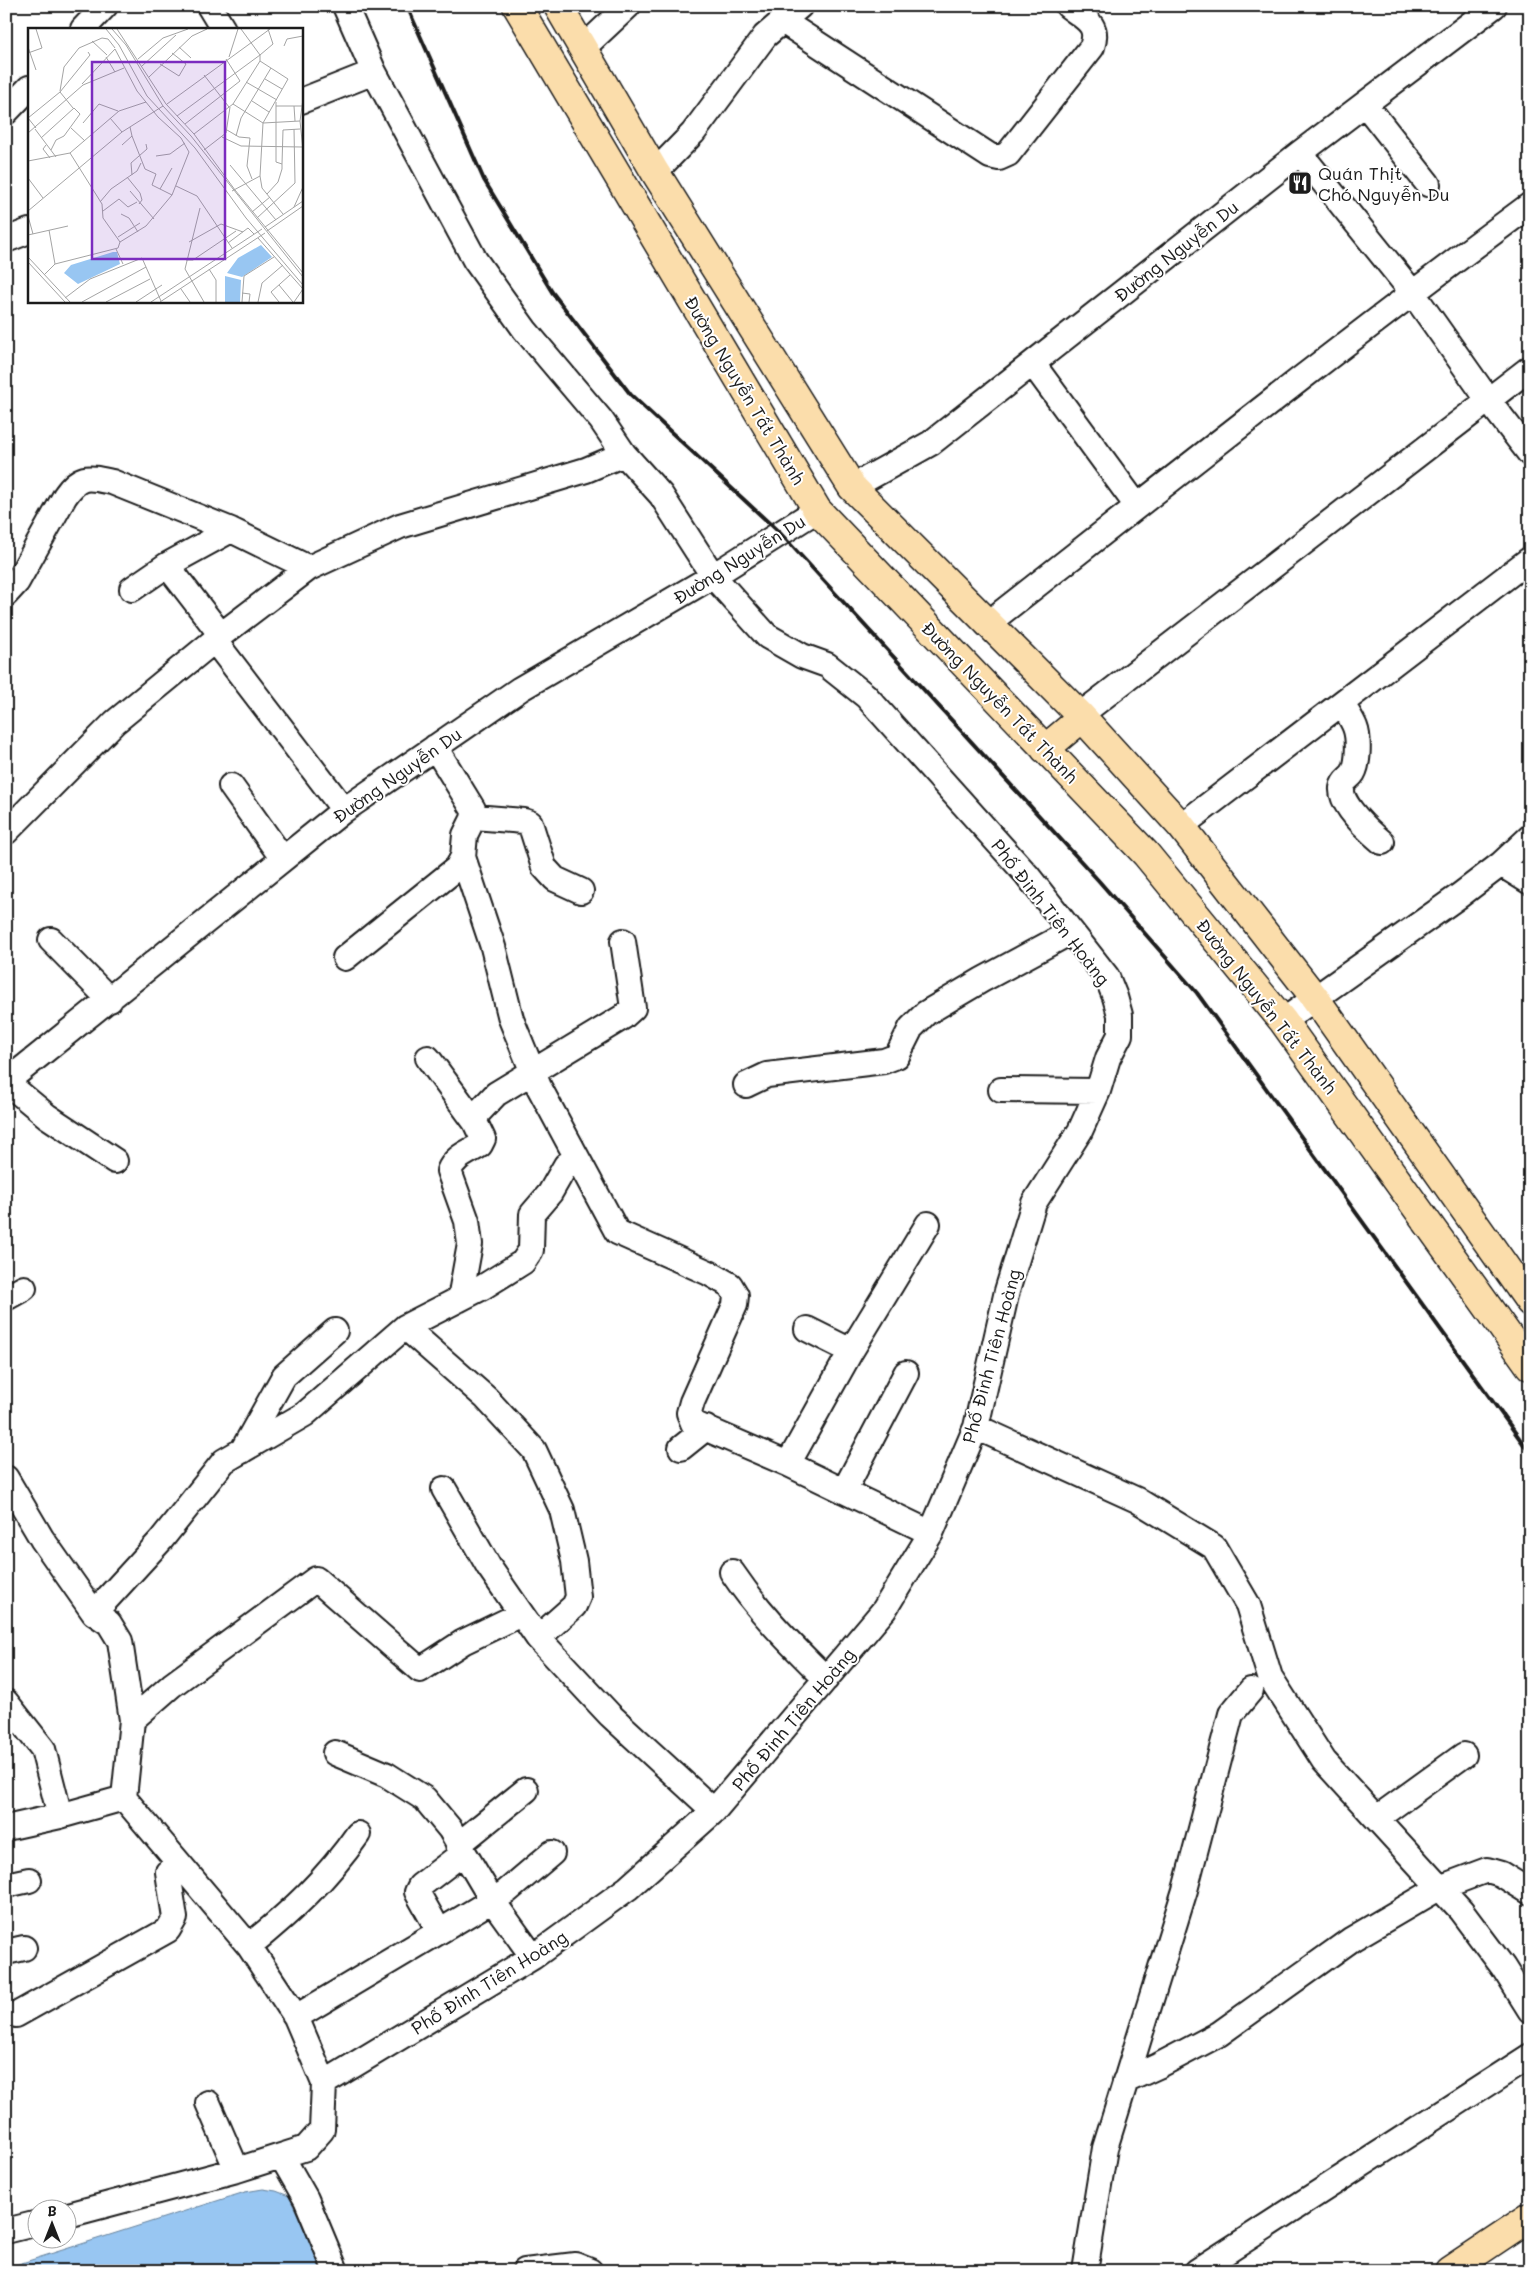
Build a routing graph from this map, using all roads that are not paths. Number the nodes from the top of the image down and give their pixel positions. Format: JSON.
{"nodes":[{"id":1,"x":105,"y":6,"type":"edge"},
{"id":2,"x":208,"y":6,"type":"edge"},
{"id":3,"x":344,"y":6,"type":"edge"},
{"id":4,"x":517,"y":6,"type":"edge"},
{"id":5,"x":558,"y":6,"type":"edge"},
{"id":6,"x":628,"y":6,"type":"edge"},
{"id":7,"x":1068,"y":6,"type":"edge"},
{"id":8,"x":1494,"y":6,"type":"edge"},
{"id":9,"x":792,"y":14,"type":"edge"},
{"id":10,"x":85,"y":28,"type":"edge"},
{"id":11,"x":222,"y":28,"type":"edge"},
{"id":12,"x":582,"y":48,"type":"junction"},
{"id":13,"x":374,"y":72,"type":"junction"},
{"id":14,"x":28,"y":89,"type":"edge"},
{"id":15,"x":302,"y":101,"type":"edge"},
{"id":16,"x":1365,"y":104,"type":"junction"},
{"id":17,"x":6,"y":112,"type":"edge"},
{"id":18,"x":1300,"y":153,"type":"junction"},
{"id":19,"x":655,"y":172,"type":"junction"},
{"id":20,"x":1428,"y":184,"type":"dead end"},
{"id":21,"x":626,"y":189,"type":"junction"},
{"id":22,"x":1530,"y":206,"type":"edge"},
{"id":23,"x":28,"y":231,"type":"edge"},
{"id":24,"x":6,"y":240,"type":"edge"},
{"id":25,"x":1412,"y":292,"type":"junction"},
{"id":26,"x":1033,"y":364,"type":"junction"},
{"id":27,"x":1530,"y":368,"type":"edge"},
{"id":28,"x":1489,"y":401,"type":"junction"},
{"id":29,"x":624,"y":454,"type":"junction"},
{"id":30,"x":1530,"y":454,"type":"edge"},
{"id":31,"x":852,"y":487,"type":"junction"},
{"id":32,"x":1137,"y":506,"type":"junction"},
{"id":33,"x":817,"y":510,"type":"junction"},
{"id":34,"x":231,"y":530,"type":"junction"},
{"id":35,"x":1530,"y":559,"type":"edge"},
{"id":36,"x":167,"y":565,"type":"junction"},
{"id":37,"x":309,"y":568,"type":"junction"},
{"id":38,"x":713,"y":576,"type":"junction"},
{"id":39,"x":132,"y":589,"type":"dead end"},
{"id":40,"x":6,"y":594,"type":"edge"},
{"id":41,"x":987,"y":624,"type":"junction"},
{"id":42,"x":218,"y":637,"type":"junction"},
{"id":43,"x":1342,"y":703,"type":"junction"},
{"id":44,"x":1081,"y":717,"type":"junction"},
{"id":45,"x":436,"y":747,"type":"junction"},
{"id":46,"x":1046,"y":749,"type":"junction"},
{"id":47,"x":231,"y":786,"type":"dead end"},
{"id":48,"x":344,"y":810,"type":"junction"},
{"id":49,"x":474,"y":817,"type":"junction"},
{"id":50,"x":1181,"y":826,"type":"junction"},
{"id":51,"x":6,"y":832,"type":"edge"},
{"id":52,"x":1530,"y":837,"type":"edge"},
{"id":53,"x":1382,"y":842,"type":"dead end"},
{"id":54,"x":462,"y":857,"type":"junction"},
{"id":55,"x":283,"y":859,"type":"junction"},
{"id":56,"x":1501,"y":864,"type":"junction"},
{"id":57,"x":1530,"y":882,"type":"edge"},
{"id":58,"x":581,"y":891,"type":"dead end"},
{"id":59,"x":1071,"y":932,"type":"junction"},
{"id":60,"x":51,"y":940,"type":"dead end"},
{"id":61,"x":623,"y":941,"type":"dead end"},
{"id":62,"x":346,"y":958,"type":"dead end"},
{"id":63,"x":1315,"y":998,"type":"junction"},
{"id":64,"x":110,"y":1000,"type":"junction"},
{"id":65,"x":1283,"y":1021,"type":"junction"},
{"id":66,"x":428,"y":1058,"type":"dead end"},
{"id":67,"x":532,"y":1071,"type":"junction"},
{"id":68,"x":6,"y":1082,"type":"edge"},
{"id":69,"x":746,"y":1085,"type":"dead end"},
{"id":70,"x":1001,"y":1090,"type":"dead end"},
{"id":71,"x":1098,"y":1091,"type":"junction"},
{"id":72,"x":475,"y":1122,"type":"junction"},
{"id":73,"x":115,"y":1161,"type":"dead end"},
{"id":74,"x":566,"y":1165,"type":"dead end"},
{"id":75,"x":928,"y":1224,"type":"dead end"},
{"id":76,"x":460,"y":1299,"type":"junction"},
{"id":77,"x":1530,"y":1302,"type":"edge"},
{"id":78,"x":405,"y":1328,"type":"junction"},
{"id":79,"x":807,"y":1329,"type":"dead end"},
{"id":80,"x":335,"y":1331,"type":"dead end"},
{"id":81,"x":851,"y":1351,"type":"junction"},
{"id":82,"x":1530,"y":1366,"type":"edge"},
{"id":83,"x":906,"y":1373,"type":"dead end"},
{"id":84,"x":976,"y":1427,"type":"junction"},
{"id":85,"x":706,"y":1428,"type":"junction"},
{"id":86,"x":681,"y":1448,"type":"dead end"},
{"id":87,"x":242,"y":1451,"type":"junction"},
{"id":88,"x":788,"y":1464,"type":"junction"},
{"id":89,"x":6,"y":1478,"type":"edge"},
{"id":90,"x":444,"y":1489,"type":"dead end"},
{"id":91,"x":844,"y":1491,"type":"junction"},
{"id":92,"x":931,"y":1533,"type":"junction"},
{"id":93,"x":732,"y":1572,"type":"dead end"},
{"id":94,"x":94,"y":1612,"type":"junction"},
{"id":95,"x":521,"y":1614,"type":"junction"},
{"id":96,"x":538,"y":1638,"type":"junction"},
{"id":97,"x":826,"y":1679,"type":"junction"},
{"id":98,"x":1251,"y":1690,"type":"dead end"},
{"id":99,"x":6,"y":1702,"type":"edge"},
{"id":100,"x":132,"y":1720,"type":"junction"},
{"id":101,"x":335,"y":1753,"type":"dead end"},
{"id":102,"x":1464,"y":1755,"type":"dead end"},
{"id":103,"x":526,"y":1790,"type":"dead end"},
{"id":104,"x":124,"y":1798,"type":"junction"},
{"id":105,"x":714,"y":1811,"type":"junction"},
{"id":106,"x":60,"y":1816,"type":"junction"},
{"id":107,"x":1377,"y":1818,"type":"junction"},
{"id":108,"x":6,"y":1828,"type":"edge"},
{"id":109,"x":358,"y":1834,"type":"dead end"},
{"id":110,"x":461,"y":1849,"type":"junction"},
{"id":111,"x":552,"y":1853,"type":"dead end"},
{"id":112,"x":179,"y":1864,"type":"junction"},
{"id":113,"x":29,"y":1880,"type":"dead end"},
{"id":114,"x":6,"y":1885,"type":"edge"},
{"id":115,"x":1439,"y":1888,"type":"junction"},
{"id":116,"x":1530,"y":1892,"type":"edge"},
{"id":117,"x":492,"y":1900,"type":"junction"},
{"id":118,"x":440,"y":1931,"type":"junction"},
{"id":119,"x":248,"y":1946,"type":"junction"},
{"id":120,"x":533,"y":1957,"type":"junction"},
{"id":121,"x":1530,"y":2010,"type":"edge"},
{"id":122,"x":16,"y":2015,"type":"dead end"},
{"id":123,"x":296,"y":2016,"type":"junction"},
{"id":124,"x":1530,"y":2056,"type":"edge"},
{"id":125,"x":1125,"y":2080,"type":"junction"},
{"id":126,"x":324,"y":2083,"type":"junction"},
{"id":127,"x":208,"y":2103,"type":"dead end"},
{"id":128,"x":282,"y":2156,"type":"junction"},
{"id":129,"x":237,"y":2170,"type":"junction"},
{"id":130,"x":78,"y":2212,"type":"edge"},
{"id":131,"x":1530,"y":2217,"type":"edge"},
{"id":132,"x":28,"y":2226,"type":"edge"},
{"id":133,"x":6,"y":2231,"type":"edge"},
{"id":134,"x":336,"y":2271,"type":"edge"},
{"id":135,"x":525,"y":2271,"type":"edge"},
{"id":136,"x":590,"y":2271,"type":"edge"},
{"id":137,"x":1085,"y":2271,"type":"edge"},
{"id":138,"x":1197,"y":2271,"type":"edge"},
{"id":139,"x":1449,"y":2271,"type":"edge"}],
"edges":[{"from":1,"to":10,"type":"street"},
{"from":2,"to":11,"type":"street"},
{"from":3,"to":13,"type":"street","name":"Phố Đinh Tiên Hoàng"},
{"from":4,"to":21,"type":"main road","name":"Đường Nguyễn Tất Thành"},
{"from":5,"to":12,"type":"main road"},
{"from":6,"to":12,"type":"street"},
{"from":7,"to":9,"type":"street"},
{"from":8,"to":16,"type":"street","name":"Đường Nguyễn Du"},
{"from":9,"to":19,"type":"street"},
{"from":12,"to":19,"type":"main road"},
{"from":13,"to":15,"type":"street"},
{"from":13,"to":29,"type":"street","name":"Phố Đinh Tiên Hoàng"},
{"from":14,"to":17,"type":"street"},
{"from":16,"to":18,"type":"street","name":"Đường Nguyễn Du"},
{"from":16,"to":20,"type":"street"},
{"from":18,"to":25,"type":"street"},
{"from":18,"to":26,"type":"street","name":"Đường Nguyễn Du"},
{"from":19,"to":21,"type":"main road"},
{"from":19,"to":31,"type":"main road"},
{"from":21,"to":33,"type":"main road","name":"Đường Nguyễn Tất Thành"},
{"from":22,"to":25,"type":"street"},
{"from":23,"to":24,"type":"street"},
{"from":25,"to":28,"type":"street"},
{"from":25,"to":32,"type":"street"},
{"from":26,"to":31,"type":"street","name":"Đường Nguyễn Du"},
{"from":26,"to":32,"type":"street"},
{"from":27,"to":28,"type":"street"},
{"from":28,"to":30,"type":"street"},
{"from":28,"to":44,"type":"street"},
{"from":29,"to":37,"type":"street"},
{"from":29,"to":38,"type":"street","name":"Phố Đinh Tiên Hoàng"},
{"from":31,"to":41,"type":"main road"},
{"from":32,"to":41,"type":"street"},
{"from":33,"to":38,"type":"street","name":"Đường Nguyễn Du"},
{"from":33,"to":46,"type":"main road","name":"Đường Nguyễn Tất Thành"},
{"from":34,"to":36,"type":"street"},
{"from":34,"to":37,"type":"street"},
{"from":34,"to":40,"type":"street"},
{"from":35,"to":43,"type":"street"},
{"from":36,"to":39,"type":"street"},
{"from":36,"to":42,"type":"street"},
{"from":37,"to":42,"type":"street"},
{"from":38,"to":45,"type":"street","name":"Đường Nguyễn Du"},
{"from":38,"to":59,"type":"street","name":"Phố Đinh Tiên Hoàng"},
{"from":41,"to":44,"type":"main road"},
{"from":42,"to":48,"type":"street"},
{"from":42,"to":51,"type":"street"},
{"from":43,"to":50,"type":"street"},
{"from":43,"to":53,"type":"street"},
{"from":44,"to":46,"type":"main road"},
{"from":44,"to":50,"type":"main road"},
{"from":45,"to":48,"type":"street","name":"Đường Nguyễn Du"},
{"from":45,"to":49,"type":"street"},
{"from":46,"to":65,"type":"main road","name":"Đường Nguyễn Tất Thành"},
{"from":47,"to":55,"type":"street"},
{"from":48,"to":55,"type":"street","name":"Đường Nguyễn Du"},
{"from":49,"to":54,"type":"street"},
{"from":49,"to":58,"type":"street"},
{"from":50,"to":63,"type":"main road"},
{"from":52,"to":56,"type":"street"},
{"from":54,"to":62,"type":"street"},
{"from":54,"to":67,"type":"street"},
{"from":55,"to":64,"type":"street","name":"Đường Nguyễn Du"},
{"from":56,"to":57,"type":"street"},
{"from":56,"to":63,"type":"street"},
{"from":59,"to":69,"type":"street"},
{"from":59,"to":71,"type":"street","name":"Phố Đinh Tiên Hoàng"},
{"from":60,"to":64,"type":"street"},
{"from":61,"to":67,"type":"street"},
{"from":63,"to":65,"type":"street"},
{"from":63,"to":77,"type":"main road"},
{"from":64,"to":68,"type":"street","name":"Đường Nguyễn Du"},
{"from":65,"to":82,"type":"main road","name":"Đường Nguyễn Tất Thành"},
{"from":66,"to":72,"type":"street"},
{"from":67,"to":72,"type":"street"},
{"from":67,"to":85,"type":"street"},
{"from":68,"to":73,"type":"street"},
{"from":70,"to":71,"type":"street"},
{"from":71,"to":84,"type":"street","name":"Phố Đinh Tiên Hoàng"},
{"from":72,"to":76,"type":"street"},
{"from":74,"to":76,"type":"street"},
{"from":75,"to":81,"type":"street"},
{"from":76,"to":78,"type":"street"},
{"from":78,"to":87,"type":"street"},
{"from":78,"to":96,"type":"street"},
{"from":79,"to":81,"type":"street"},
{"from":80,"to":87,"type":"street"},
{"from":81,"to":88,"type":"street"},
{"from":83,"to":91,"type":"street"},
{"from":84,"to":92,"type":"street","name":"Phố Đinh Tiên Hoàng"},
{"from":84,"to":107,"type":"street"},
{"from":85,"to":86,"type":"street"},
{"from":85,"to":88,"type":"street"},
{"from":87,"to":94,"type":"street"},
{"from":88,"to":91,"type":"street"},
{"from":89,"to":94,"type":"street"},
{"from":90,"to":95,"type":"street"},
{"from":91,"to":92,"type":"street"},
{"from":92,"to":97,"type":"street","name":"Phố Đinh Tiên Hoàng"},
{"from":93,"to":97,"type":"street"},
{"from":94,"to":100,"type":"street"},
{"from":95,"to":96,"type":"street"},
{"from":95,"to":100,"type":"street"},
{"from":96,"to":105,"type":"street"},
{"from":97,"to":105,"type":"street","name":"Phố Đinh Tiên Hoàng"},
{"from":98,"to":125,"type":"street"},
{"from":99,"to":106,"type":"street"},
{"from":100,"to":104,"type":"street"},
{"from":101,"to":110,"type":"street"},
{"from":102,"to":107,"type":"street"},
{"from":103,"to":110,"type":"street"},
{"from":104,"to":106,"type":"street"},
{"from":104,"to":112,"type":"street"},
{"from":105,"to":120,"type":"street","name":"Phố Đinh Tiên Hoàng"},
{"from":106,"to":108,"type":"street"},
{"from":107,"to":115,"type":"street"},
{"from":109,"to":119,"type":"street"},
{"from":110,"to":117,"type":"street"},
{"from":110,"to":118,"type":"street"},
{"from":111,"to":117,"type":"street"},
{"from":112,"to":119,"type":"street"},
{"from":112,"to":122,"type":"street"},
{"from":113,"to":114,"type":"street"},
{"from":115,"to":116,"type":"street"},
{"from":115,"to":121,"type":"street"},
{"from":115,"to":125,"type":"street"},
{"from":117,"to":118,"type":"street"},
{"from":117,"to":120,"type":"street"},
{"from":118,"to":123,"type":"street"},
{"from":119,"to":123,"type":"street"},
{"from":120,"to":126,"type":"street","name":"Phố Đinh Tiên Hoàng"},
{"from":123,"to":126,"type":"street"},
{"from":124,"to":138,"type":"street"},
{"from":125,"to":137,"type":"street"},
{"from":126,"to":128,"type":"street"},
{"from":127,"to":129,"type":"street"},
{"from":128,"to":129,"type":"street"},
{"from":128,"to":134,"type":"street"},
{"from":129,"to":130,"type":"street"},
{"from":131,"to":139,"type":"main road"},
{"from":132,"to":133,"type":"street"},
{"from":135,"to":136,"type":"street"}]}
